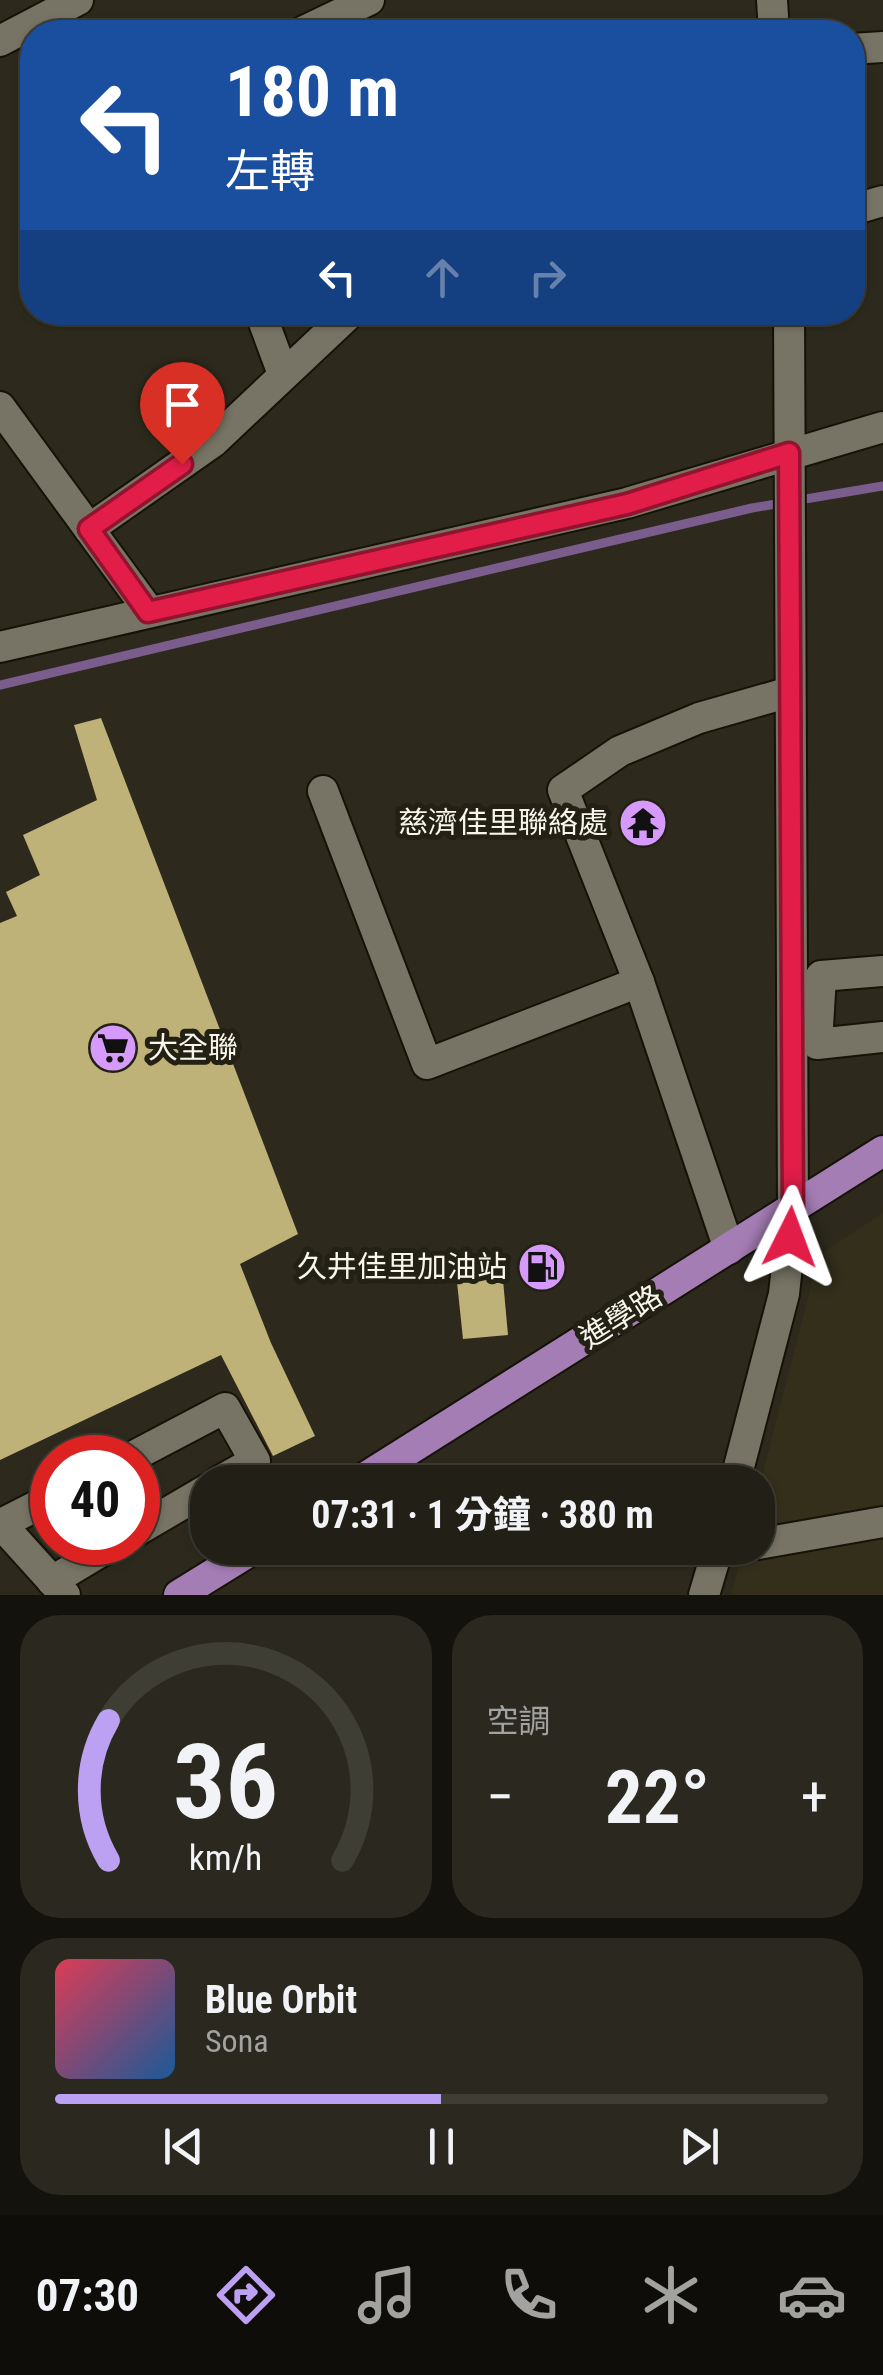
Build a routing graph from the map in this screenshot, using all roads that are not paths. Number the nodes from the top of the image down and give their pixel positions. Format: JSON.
{"nodes":[{"id":1,"x":78,"y":0,"type":"edge"},
{"id":2,"x":369,"y":0,"type":"edge"},
{"id":3,"x":40,"y":20,"type":"edge"},
{"id":4,"x":327,"y":20,"type":"edge"},
{"id":5,"x":265,"y":325,"type":"edge"},
{"id":6,"x":338,"y":325,"type":"edge"},
{"id":7,"x":789,"y":325,"type":"edge"},
{"id":8,"x":283,"y":374,"type":"junction"},
{"id":9,"x":0,"y":407,"type":"edge"},
{"id":10,"x":883,"y":427,"type":"edge"},
{"id":11,"x":789,"y":453,"type":"junction"},
{"id":12,"x":89,"y":529,"type":"junction"},
{"id":13,"x":148,"y":612,"type":"junction"},
{"id":14,"x":0,"y":647,"type":"edge"},
{"id":15,"x":790,"y":692,"type":"junction"},
{"id":16,"x":323,"y":791,"type":"dead end"},
{"id":17,"x":883,"y":971,"type":"edge"},
{"id":18,"x":639,"y":982,"type":"junction"},
{"id":19,"x":883,"y":1037,"type":"edge"},
{"id":20,"x":883,"y":1151,"type":"edge"},
{"id":21,"x":793,"y":1209,"type":"junction"},
{"id":22,"x":729,"y":1249,"type":"junction"},
{"id":23,"x":160,"y":1442,"type":"edge"},
{"id":24,"x":248,"y":1465,"type":"edge"},
{"id":25,"x":385,"y":1465,"type":"edge"},
{"id":26,"x":739,"y":1465,"type":"edge"},
{"id":27,"x":190,"y":1500,"type":"edge"},
{"id":28,"x":30,"y":1509,"type":"edge"},
{"id":29,"x":160,"y":1517,"type":"edge"},
{"id":30,"x":883,"y":1522,"type":"edge"},
{"id":31,"x":1,"y":1524,"type":"edge"},
{"id":32,"x":775,"y":1541,"type":"edge"},
{"id":33,"x":88,"y":1565,"type":"edge"},
{"id":34,"x":228,"y":1565,"type":"edge"},
{"id":35,"x":717,"y":1565,"type":"edge"},
{"id":36,"x":58,"y":1588,"type":"edge"},
{"id":37,"x":179,"y":1595,"type":"edge"},
{"id":38,"x":704,"y":1595,"type":"edge"}],
"edges":[{"from":1,"to":3,"type":"street"},
{"from":2,"to":4,"type":"street"},
{"from":5,"to":8,"type":"street"},
{"from":6,"to":8,"type":"street"},
{"from":7,"to":11,"type":"street"},
{"from":8,"to":12,"type":"street"},
{"from":9,"to":12,"type":"street"},
{"from":10,"to":11,"type":"street"},
{"from":11,"to":13,"type":"street"},
{"from":11,"to":15,"type":"street"},
{"from":12,"to":13,"type":"street"},
{"from":13,"to":14,"type":"street"},
{"from":15,"to":18,"type":"street"},
{"from":15,"to":21,"type":"street"},
{"from":16,"to":18,"type":"street"},
{"from":17,"to":19,"type":"street"},
{"from":18,"to":22,"type":"street"},
{"from":20,"to":21,"type":"main road","name":"進學路"},
{"from":21,"to":22,"type":"main road","name":"進學路"},
{"from":21,"to":26,"type":"street"},
{"from":22,"to":25,"type":"main road","name":"進學路"},
{"from":23,"to":24,"type":"street"},
{"from":27,"to":29,"type":"street"},
{"from":28,"to":31,"type":"street"},
{"from":30,"to":32,"type":"street"},
{"from":31,"to":36,"type":"street"},
{"from":33,"to":36,"type":"street"},
{"from":34,"to":37,"type":"main road"},
{"from":35,"to":38,"type":"street"}]}
